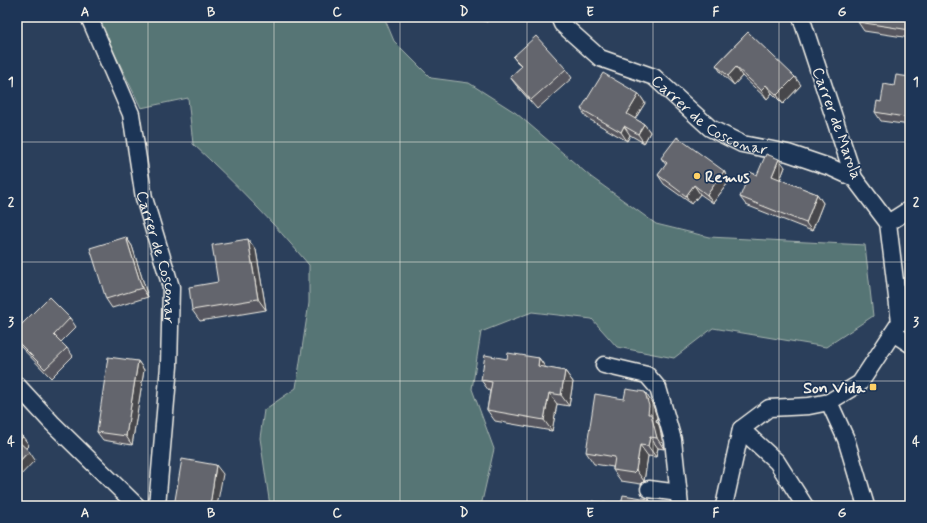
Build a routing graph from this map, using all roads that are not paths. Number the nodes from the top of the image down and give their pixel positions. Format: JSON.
{"nodes":[{"id":1,"x":89,"y":17,"type":"edge"},
{"id":2,"x":559,"y":17,"type":"edge"},
{"id":3,"x":801,"y":17,"type":"edge"},
{"id":4,"x":854,"y":178,"type":"junction"},
{"id":5,"x":910,"y":209,"type":"edge"},
{"id":6,"x":888,"y":223,"type":"junction"},
{"id":7,"x":894,"y":333,"type":"junction"},
{"id":8,"x":910,"y":344,"type":"edge"},
{"id":9,"x":604,"y":365,"type":"dead end"},
{"id":10,"x":17,"y":385,"type":"edge"},
{"id":11,"x":829,"y":402,"type":"junction"},
{"id":12,"x":741,"y":429,"type":"junction"},
{"id":13,"x":649,"y":489,"type":"dead end"},
{"id":14,"x":680,"y":500,"type":"edge"},
{"id":15,"x":137,"y":506,"type":"edge"},
{"id":16,"x":157,"y":506,"type":"edge"},
{"id":17,"x":724,"y":506,"type":"edge"},
{"id":18,"x":806,"y":506,"type":"edge"},
{"id":19,"x":866,"y":506,"type":"edge"}],
"edges":[{"from":1,"to":16,"type":"street","name":"Carrer de Cosconar"},
{"from":2,"to":4,"type":"street","name":"Carrer de Cosconar"},
{"from":3,"to":4,"type":"street","name":"Carrer de Marola"},
{"from":4,"to":6,"type":"street","name":"Carrer de Marola"},
{"from":5,"to":6,"type":"street"},
{"from":6,"to":7,"type":"street"},
{"from":7,"to":8,"type":"street"},
{"from":7,"to":11,"type":"street"},
{"from":9,"to":14,"type":"street"},
{"from":10,"to":15,"type":"street"},
{"from":11,"to":12,"type":"street"},
{"from":11,"to":19,"type":"street"},
{"from":12,"to":17,"type":"street"},
{"from":12,"to":18,"type":"street"},
{"from":13,"to":14,"type":"street"}]}
